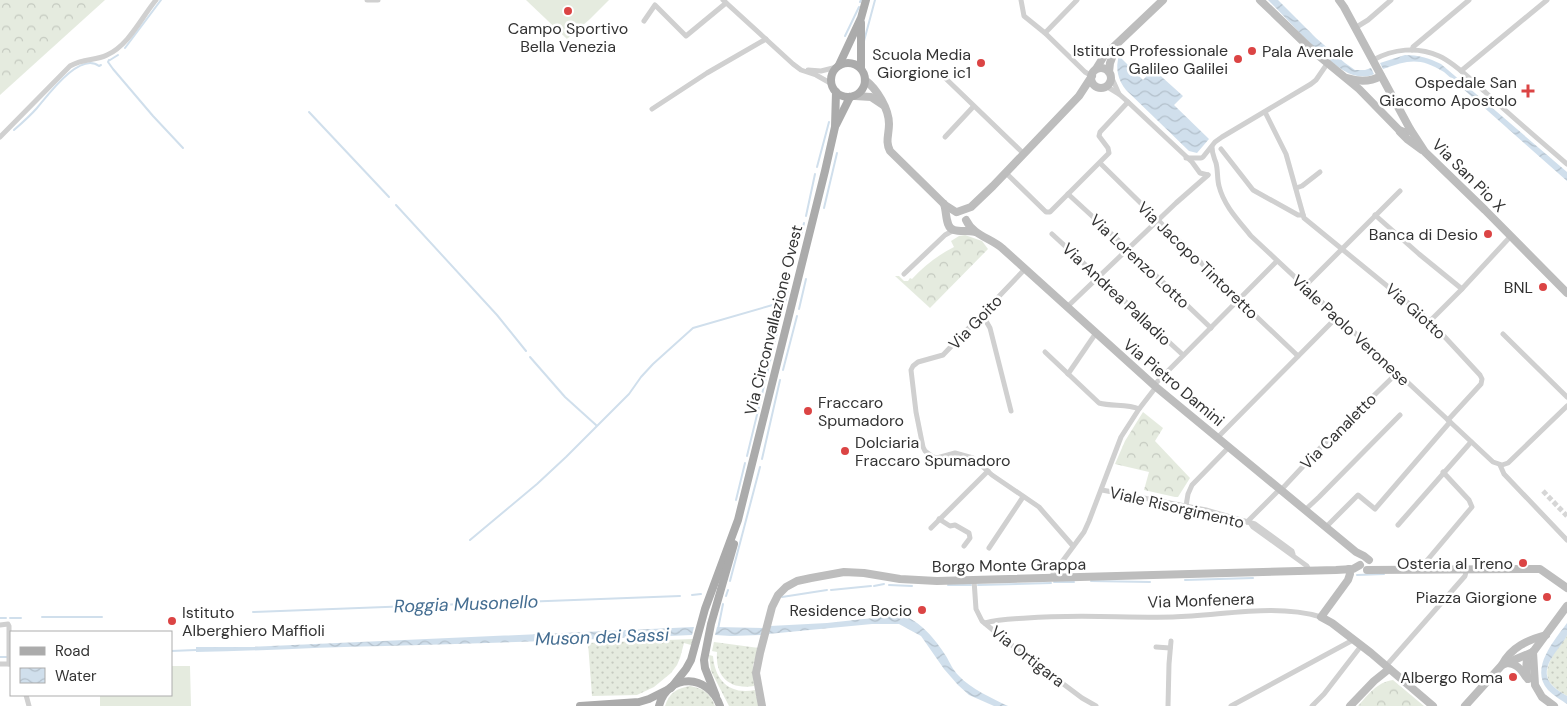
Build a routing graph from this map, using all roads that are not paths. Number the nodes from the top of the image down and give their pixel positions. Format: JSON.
{"nodes":[{"id":1,"x":156,"y":0,"type":"edge"},
{"id":2,"x":367,"y":0,"type":"edge"},
{"id":3,"x":378,"y":0,"type":"edge"},
{"id":4,"x":866,"y":0,"type":"edge"},
{"id":5,"x":1021,"y":0,"type":"edge"},
{"id":6,"x":1077,"y":0,"type":"edge"},
{"id":7,"x":1163,"y":0,"type":"edge"},
{"id":8,"x":1260,"y":0,"type":"edge"},
{"id":9,"x":1391,"y":0,"type":"edge"},
{"id":10,"x":1469,"y":0,"type":"edge"},
{"id":11,"x":1547,"y":0,"type":"edge"},
{"id":12,"x":725,"y":1,"type":"edge"},
{"id":13,"x":1342,"y":2,"type":"edge"},
{"id":14,"x":862,"y":18,"type":"junction"},
{"id":15,"x":644,"y":21,"type":"dead end"},
{"id":16,"x":1355,"y":28,"type":"junction"},
{"id":17,"x":1045,"y":33,"type":"junction"},
{"id":18,"x":766,"y":39,"type":"junction"},
{"id":19,"x":1117,"y":45,"type":"junction"},
{"id":20,"x":1412,"y":50,"type":"junction"},
{"id":21,"x":1327,"y":64,"type":"junction"},
{"id":22,"x":838,"y":66,"type":"junction"},
{"id":23,"x":798,"y":68,"type":"junction"},
{"id":24,"x":860,"y":68,"type":"junction"},
{"id":25,"x":1377,"y":68,"type":"junction"},
{"id":26,"x":1461,"y":71,"type":"junction"},
{"id":27,"x":1092,"y":73,"type":"junction"},
{"id":28,"x":941,"y":74,"type":"dead end"},
{"id":29,"x":1110,"y":74,"type":"junction"},
{"id":30,"x":1347,"y":78,"type":"junction"},
{"id":31,"x":866,"y":80,"type":"junction"},
{"id":32,"x":1364,"y":81,"type":"junction"},
{"id":33,"x":1102,"y":87,"type":"junction"},
{"id":34,"x":834,"y":88,"type":"junction"},
{"id":35,"x":1359,"y":89,"type":"junction"},
{"id":36,"x":1119,"y":94,"type":"junction"},
{"id":37,"x":852,"y":96,"type":"junction"},
{"id":38,"x":1079,"y":96,"type":"junction"},
{"id":39,"x":1128,"y":102,"type":"junction"},
{"id":40,"x":883,"y":105,"type":"junction"},
{"id":41,"x":973,"y":106,"type":"junction"},
{"id":42,"x":652,"y":109,"type":"dead end"},
{"id":43,"x":1265,"y":112,"type":"junction"},
{"id":44,"x":835,"y":127,"type":"junction"},
{"id":45,"x":1410,"y":129,"type":"junction"},
{"id":46,"x":1399,"y":130,"type":"junction"},
{"id":47,"x":945,"y":136,"type":"dead end"},
{"id":48,"x":0,"y":137,"type":"edge"},
{"id":49,"x":1212,"y":147,"type":"junction"},
{"id":50,"x":1221,"y":149,"type":"dead end"},
{"id":51,"x":1425,"y":152,"type":"junction"},
{"id":52,"x":1023,"y":154,"type":"junction"},
{"id":53,"x":1186,"y":157,"type":"junction"},
{"id":54,"x":1202,"y":158,"type":"junction"},
{"id":55,"x":1214,"y":160,"type":"junction"},
{"id":56,"x":1100,"y":162,"type":"junction"},
{"id":57,"x":1567,"y":164,"type":"edge"},
{"id":58,"x":1198,"y":169,"type":"junction"},
{"id":59,"x":1216,"y":169,"type":"junction"},
{"id":60,"x":1320,"y":172,"type":"dead end"},
{"id":61,"x":1006,"y":173,"type":"junction"},
{"id":62,"x":1209,"y":175,"type":"junction"},
{"id":63,"x":1218,"y":184,"type":"junction"},
{"id":64,"x":1296,"y":188,"type":"junction"},
{"id":65,"x":1400,"y":191,"type":"dead end"},
{"id":66,"x":1068,"y":194,"type":"junction"},
{"id":67,"x":944,"y":204,"type":"junction"},
{"id":68,"x":971,"y":207,"type":"junction"},
{"id":69,"x":956,"y":212,"type":"junction"},
{"id":70,"x":1303,"y":215,"type":"junction"},
{"id":71,"x":1375,"y":215,"type":"junction"},
{"id":72,"x":966,"y":219,"type":"junction"},
{"id":73,"x":1157,"y":220,"type":"junction"},
{"id":74,"x":952,"y":227,"type":"junction"},
{"id":75,"x":975,"y":232,"type":"junction"},
{"id":76,"x":1052,"y":234,"type":"dead end"},
{"id":77,"x":1510,"y":237,"type":"junction"},
{"id":78,"x":1128,"y":248,"type":"junction"},
{"id":79,"x":1343,"y":249,"type":"junction"},
{"id":80,"x":1278,"y":261,"type":"junction"},
{"id":81,"x":1025,"y":269,"type":"junction"},
{"id":82,"x":904,"y":274,"type":"dead end"},
{"id":83,"x":1098,"y":277,"type":"junction"},
{"id":84,"x":1305,"y":286,"type":"junction"},
{"id":85,"x":1462,"y":289,"type":"junction"},
{"id":86,"x":1567,"y":293,"type":"edge"},
{"id":87,"x":1239,"y":300,"type":"junction"},
{"id":88,"x":1067,"y":307,"type":"junction"},
{"id":89,"x":982,"y":314,"type":"junction"},
{"id":90,"x":1337,"y":317,"type":"junction"},
{"id":91,"x":1430,"y":321,"type":"junction"},
{"id":92,"x":1211,"y":328,"type":"junction"},
{"id":93,"x":1096,"y":333,"type":"junction"},
{"id":94,"x":1502,"y":334,"type":"dead end"},
{"id":95,"x":1045,"y":352,"type":"dead end"},
{"id":96,"x":1183,"y":355,"type":"junction"},
{"id":97,"x":1298,"y":356,"type":"junction"},
{"id":98,"x":1397,"y":373,"type":"junction"},
{"id":99,"x":1068,"y":374,"type":"junction"},
{"id":100,"x":1155,"y":386,"type":"junction"},
{"id":101,"x":1567,"y":397,"type":"edge"},
{"id":102,"x":1567,"y":406,"type":"edge"},
{"id":103,"x":1138,"y":409,"type":"junction"},
{"id":104,"x":1011,"y":411,"type":"dead end"},
{"id":105,"x":1400,"y":415,"type":"dead end"},
{"id":106,"x":1449,"y":421,"type":"junction"},
{"id":107,"x":1218,"y":437,"type":"junction"},
{"id":108,"x":1471,"y":442,"type":"junction"},
{"id":109,"x":1229,"y":447,"type":"junction"},
{"id":110,"x":1499,"y":465,"type":"junction"},
{"id":111,"x":988,"y":471,"type":"junction"},
{"id":112,"x":1443,"y":472,"type":"junction"},
{"id":113,"x":1280,"y":489,"type":"junction"},
{"id":114,"x":1102,"y":490,"type":"junction"},
{"id":115,"x":1023,"y":497,"type":"junction"},
{"id":116,"x":1186,"y":506,"type":"junction"},
{"id":117,"x":1304,"y":510,"type":"junction"},
{"id":118,"x":939,"y":519,"type":"junction"},
{"id":119,"x":738,"y":520,"type":"junction"},
{"id":120,"x":1250,"y":523,"type":"junction"},
{"id":121,"x":1398,"y":525,"type":"dead end"},
{"id":122,"x":1326,"y":527,"type":"junction"},
{"id":123,"x":931,"y":528,"type":"dead end"},
{"id":124,"x":1567,"y":540,"type":"edge"},
{"id":125,"x":964,"y":546,"type":"dead end"},
{"id":126,"x":1073,"y":546,"type":"junction"},
{"id":127,"x":989,"y":548,"type":"dead end"},
{"id":128,"x":1356,"y":552,"type":"junction"},
{"id":129,"x":1369,"y":560,"type":"junction"},
{"id":130,"x":1363,"y":567,"type":"junction"},
{"id":131,"x":1424,"y":568,"type":"junction"},
{"id":132,"x":1467,"y":568,"type":"junction"},
{"id":133,"x":1387,"y":569,"type":"junction"},
{"id":134,"x":1309,"y":570,"type":"junction"},
{"id":135,"x":1350,"y":570,"type":"junction"},
{"id":136,"x":1052,"y":577,"type":"junction"},
{"id":137,"x":974,"y":580,"type":"junction"},
{"id":138,"x":1567,"y":588,"type":"edge"},
{"id":139,"x":1567,"y":606,"type":"edge"},
{"id":140,"x":1321,"y":617,"type":"junction"},
{"id":141,"x":986,"y":623,"type":"junction"},
{"id":142,"x":0,"y":625,"type":"edge"},
{"id":143,"x":1546,"y":635,"type":"junction"},
{"id":144,"x":1353,"y":640,"type":"junction"},
{"id":145,"x":1171,"y":641,"type":"dead end"},
{"id":146,"x":1361,"y":646,"type":"junction"},
{"id":147,"x":1156,"y":647,"type":"dead end"},
{"id":148,"x":1170,"y":648,"type":"junction"},
{"id":149,"x":1533,"y":652,"type":"junction"},
{"id":150,"x":1508,"y":654,"type":"junction"},
{"id":151,"x":10,"y":662,"type":"edge"},
{"id":152,"x":0,"y":664,"type":"edge"},
{"id":153,"x":1503,"y":664,"type":"junction"},
{"id":154,"x":1388,"y":667,"type":"junction"},
{"id":155,"x":1528,"y":679,"type":"junction"},
{"id":156,"x":670,"y":689,"type":"junction"},
{"id":157,"x":1537,"y":690,"type":"junction"},
{"id":158,"x":759,"y":693,"type":"junction"},
{"id":159,"x":718,"y":700,"type":"edge"},
{"id":160,"x":580,"y":706,"type":"edge"},
{"id":161,"x":660,"y":706,"type":"edge"},
{"id":162,"x":724,"y":706,"type":"edge"},
{"id":163,"x":762,"y":706,"type":"edge"},
{"id":164,"x":766,"y":706,"type":"edge"},
{"id":165,"x":1096,"y":706,"type":"edge"},
{"id":166,"x":1168,"y":706,"type":"edge"},
{"id":167,"x":1231,"y":706,"type":"edge"},
{"id":168,"x":1312,"y":706,"type":"edge"},
{"id":169,"x":1350,"y":706,"type":"edge"},
{"id":170,"x":1433,"y":706,"type":"edge"},
{"id":171,"x":1465,"y":706,"type":"edge"},
{"id":172,"x":1554,"y":706,"type":"edge"}],
"edges":[{"from":1,"to":48,"type":"street"},
{"from":2,"to":3,"type":"street"},
{"from":4,"to":14,"type":"main road","name":"Via Circonvallazione Ovest"},
{"from":5,"to":17,"type":"street"},
{"from":6,"to":17,"type":"street"},
{"from":7,"to":19,"type":"street"},
{"from":8,"to":21,"type":"street"},
{"from":9,"to":16,"type":"street"},
{"from":10,"to":20,"type":"street"},
{"from":11,"to":26,"type":"street"},
{"from":12,"to":15,"type":"street"},
{"from":12,"to":18,"type":"street"},
{"from":13,"to":16,"type":"street","name":"Via San Pio X"},
{"from":14,"to":22,"type":"main road","name":"Via Circonvallazione Ovest"},
{"from":14,"to":24,"type":"main road","name":"Via Circonvallazione Ovest"},
{"from":16,"to":25,"type":"street","name":"Via San Pio X"},
{"from":17,"to":27,"type":"street"},
{"from":18,"to":23,"type":"street"},
{"from":18,"to":42,"type":"street"},
{"from":19,"to":27,"type":"street"},
{"from":19,"to":29,"type":"street"},
{"from":20,"to":25,"type":"street"},
{"from":20,"to":26,"type":"street"},
{"from":21,"to":30,"type":"street"},
{"from":21,"to":43,"type":"street"},
{"from":22,"to":23,"type":"street"},
{"from":22,"to":24,"type":"main road"},
{"from":22,"to":34,"type":"main road","name":"Via Circonvallazione Ovest"},
{"from":23,"to":34,"type":"street"},
{"from":24,"to":31,"type":"main road","name":"Via Circonvallazione Ovest"},
{"from":25,"to":32,"type":"street"},
{"from":25,"to":45,"type":"street","name":"Via San Pio X"},
{"from":26,"to":57,"type":"street"},
{"from":27,"to":29,"type":"street"},
{"from":27,"to":33,"type":"street"},
{"from":27,"to":38,"type":"street"},
{"from":28,"to":41,"type":"street"},
{"from":29,"to":33,"type":"street"},
{"from":29,"to":36,"type":"street"},
{"from":30,"to":32,"type":"street"},
{"from":30,"to":35,"type":"street"},
{"from":31,"to":37,"type":"main road","name":"Via Circonvallazione Ovest"},
{"from":31,"to":40,"type":"street"},
{"from":32,"to":35,"type":"street"},
{"from":33,"to":36,"type":"street"},
{"from":33,"to":38,"type":"street"},
{"from":34,"to":37,"type":"main road"},
{"from":34,"to":44,"type":"main road","name":"Via Circonvallazione Ovest"},
{"from":35,"to":46,"type":"street"},
{"from":36,"to":39,"type":"street"},
{"from":37,"to":40,"type":"street"},
{"from":37,"to":44,"type":"main road","name":"Via Circonvallazione Ovest"},
{"from":38,"to":52,"type":"street"},
{"from":39,"to":53,"type":"street"},
{"from":39,"to":56,"type":"street"},
{"from":40,"to":67,"type":"street"},
{"from":41,"to":47,"type":"street"},
{"from":41,"to":52,"type":"street"},
{"from":43,"to":49,"type":"street"},
{"from":43,"to":64,"type":"street"},
{"from":44,"to":119,"type":"main road","name":"Via Circonvallazione Ovest"},
{"from":45,"to":46,"type":"street"},
{"from":45,"to":51,"type":"street","name":"Via San Pio X"},
{"from":46,"to":51,"type":"street"},
{"from":49,"to":54,"type":"street"},
{"from":49,"to":55,"type":"street"},
{"from":50,"to":70,"type":"street","name":"Via Giotto"},
{"from":51,"to":77,"type":"street","name":"Via San Pio X"},
{"from":52,"to":61,"type":"street"},
{"from":53,"to":54,"type":"street"},
{"from":53,"to":58,"type":"street"},
{"from":54,"to":55,"type":"street"},
{"from":54,"to":58,"type":"street"},
{"from":55,"to":59,"type":"street"},
{"from":56,"to":66,"type":"street"},
{"from":56,"to":73,"type":"street","name":"Via Jacopo Tintoretto"},
{"from":58,"to":62,"type":"street"},
{"from":59,"to":62,"type":"street"},
{"from":59,"to":63,"type":"street"},
{"from":60,"to":64,"type":"street"},
{"from":61,"to":66,"type":"street"},
{"from":61,"to":68,"type":"street"},
{"from":62,"to":63,"type":"street"},
{"from":62,"to":73,"type":"street"},
{"from":63,"to":80,"type":"street","name":"Viale Paolo Veronese"},
{"from":64,"to":70,"type":"street"},
{"from":65,"to":71,"type":"street"},
{"from":66,"to":78,"type":"street","name":"Via Lorenzo Lotto"},
{"from":67,"to":69,"type":"street"},
{"from":67,"to":74,"type":"street"},
{"from":68,"to":69,"type":"street"},
{"from":68,"to":72,"type":"street"},
{"from":69,"to":72,"type":"street"},
{"from":69,"to":74,"type":"street"},
{"from":70,"to":79,"type":"street","name":"Via Giotto"},
{"from":71,"to":79,"type":"street"},
{"from":71,"to":85,"type":"street"},
{"from":72,"to":74,"type":"street"},
{"from":72,"to":75,"type":"street"},
{"from":73,"to":78,"type":"street"},
{"from":73,"to":87,"type":"street","name":"Via Jacopo Tintoretto"},
{"from":74,"to":75,"type":"street"},
{"from":74,"to":82,"type":"street"},
{"from":75,"to":81,"type":"street","name":"Via Pietro Damini"},
{"from":76,"to":83,"type":"street","name":"Via Andrea Palladio"},
{"from":77,"to":85,"type":"street"},
{"from":77,"to":86,"type":"street","name":"Via San Pio X"},
{"from":78,"to":83,"type":"street"},
{"from":78,"to":92,"type":"street","name":"Via Lorenzo Lotto"},
{"from":79,"to":84,"type":"street"},
{"from":79,"to":91,"type":"street","name":"Via Giotto"},
{"from":80,"to":84,"type":"street","name":"Viale Paolo Veronese"},
{"from":80,"to":87,"type":"street"},
{"from":81,"to":88,"type":"street","name":"Via Pietro Damini"},
{"from":81,"to":89,"type":"street","name":"Via Goito"},
{"from":83,"to":88,"type":"street"},
{"from":83,"to":96,"type":"street","name":"Via Andrea Palladio"},
{"from":84,"to":90,"type":"street","name":"Viale Paolo Veronese"},
{"from":85,"to":91,"type":"street"},
{"from":87,"to":92,"type":"street"},
{"from":87,"to":97,"type":"street","name":"Via Jacopo Tintoretto"},
{"from":88,"to":93,"type":"street","name":"Via Pietro Damini"},
{"from":89,"to":104,"type":"street"},
{"from":89,"to":111,"type":"street","name":"Via Goito"},
{"from":90,"to":97,"type":"street"},
{"from":90,"to":98,"type":"street","name":"Viale Paolo Veronese"},
{"from":91,"to":106,"type":"street","name":"Via Giotto"},
{"from":92,"to":96,"type":"street"},
{"from":93,"to":99,"type":"street"},
{"from":93,"to":100,"type":"street","name":"Via Pietro Damini"},
{"from":94,"to":101,"type":"street"},
{"from":95,"to":99,"type":"street"},
{"from":96,"to":100,"type":"street"},
{"from":97,"to":107,"type":"street"},
{"from":98,"to":106,"type":"street","name":"Viale Paolo Veronese"},
{"from":98,"to":113,"type":"street","name":"Via Canaletto"},
{"from":99,"to":103,"type":"street"},
{"from":100,"to":103,"type":"street"},
{"from":100,"to":107,"type":"street","name":"Via Pietro Damini"},
{"from":102,"to":110,"type":"street"},
{"from":103,"to":114,"type":"street"},
{"from":105,"to":117,"type":"street"},
{"from":106,"to":108,"type":"street","name":"Viale Paolo Veronese"},
{"from":106,"to":122,"type":"street"},
{"from":107,"to":109,"type":"street","name":"Via Pietro Damini"},
{"from":108,"to":110,"type":"street","name":"Viale Paolo Veronese"},
{"from":108,"to":112,"type":"street"},
{"from":109,"to":113,"type":"street","name":"Via Pietro Damini"},
{"from":109,"to":116,"type":"street"},
{"from":110,"to":124,"type":"street","name":"Viale Paolo Veronese"},
{"from":111,"to":115,"type":"street"},
{"from":111,"to":118,"type":"street"},
{"from":112,"to":121,"type":"street"},
{"from":112,"to":131,"type":"street"},
{"from":113,"to":117,"type":"street","name":"Via Pietro Damini"},
{"from":113,"to":120,"type":"street","name":"Via Canaletto"},
{"from":114,"to":116,"type":"street","name":"Viale Risorgimento"},
{"from":114,"to":126,"type":"street"},
{"from":115,"to":126,"type":"street"},
{"from":115,"to":127,"type":"street"},
{"from":116,"to":120,"type":"street","name":"Viale Risorgimento"},
{"from":117,"to":122,"type":"street","name":"Via Pietro Damini"},
{"from":118,"to":123,"type":"street"},
{"from":118,"to":125,"type":"street"},
{"from":119,"to":156,"type":"main road","name":"Via Circonvallazione Ovest"},
{"from":119,"to":159,"type":"main road","name":"Via Circonvallazione Ovest"},
{"from":120,"to":134,"type":"street","name":"Viale Risorgimento"},
{"from":122,"to":128,"type":"street","name":"Via Pietro Damini"},
{"from":126,"to":136,"type":"street"},
{"from":128,"to":129,"type":"street","name":"Via Pietro Damini"},
{"from":128,"to":130,"type":"street"},
{"from":129,"to":130,"type":"street"},
{"from":129,"to":133,"type":"street","name":"Borgo Monte Grappa"},
{"from":130,"to":133,"type":"street","name":"Borgo Monte Grappa"},
{"from":130,"to":135,"type":"street","name":"Borgo Monte Grappa"},
{"from":131,"to":132,"type":"street","name":"Borgo Monte Grappa"},
{"from":131,"to":133,"type":"street","name":"Borgo Monte Grappa"},
{"from":132,"to":138,"type":"street","name":"Borgo Monte Grappa"},
{"from":132,"to":154,"type":"street"},
{"from":134,"to":135,"type":"street","name":"Borgo Monte Grappa"},
{"from":134,"to":136,"type":"street","name":"Borgo Monte Grappa"},
{"from":135,"to":140,"type":"street"},
{"from":136,"to":137,"type":"street","name":"Borgo Monte Grappa"},
{"from":137,"to":141,"type":"street"},
{"from":137,"to":158,"type":"street","name":"Borgo Monte Grappa"},
{"from":139,"to":143,"type":"street"},
{"from":140,"to":141,"type":"street","name":"Via Monfenera"},
{"from":140,"to":144,"type":"street","name":"Via Monfenera"},
{"from":141,"to":165,"type":"street","name":"Via Ortigara"},
{"from":142,"to":151,"type":"street"},
{"from":143,"to":149,"type":"street"},
{"from":143,"to":150,"type":"street"},
{"from":144,"to":146,"type":"street","name":"Via Monfenera"},
{"from":144,"to":167,"type":"street"},
{"from":145,"to":148,"type":"street"},
{"from":146,"to":154,"type":"street","name":"Via Monfenera"},
{"from":146,"to":168,"type":"street"},
{"from":147,"to":148,"type":"street"},
{"from":148,"to":166,"type":"street"},
{"from":149,"to":150,"type":"street"},
{"from":149,"to":153,"type":"street"},
{"from":149,"to":155,"type":"street"},
{"from":149,"to":157,"type":"street"},
{"from":150,"to":153,"type":"street"},
{"from":151,"to":152,"type":"street"},
{"from":153,"to":155,"type":"street"},
{"from":153,"to":171,"type":"street"},
{"from":154,"to":169,"type":"street"},
{"from":154,"to":170,"type":"street","name":"Via Monfenera"},
{"from":155,"to":157,"type":"street"},
{"from":156,"to":159,"type":"main road"},
{"from":156,"to":160,"type":"main road"},
{"from":156,"to":161,"type":"main road","name":"Via Circonvallazione Ovest"},
{"from":157,"to":172,"type":"street"},
{"from":158,"to":163,"type":"street","name":"Borgo Monte Grappa"},
{"from":158,"to":164,"type":"street"},
{"from":159,"to":162,"type":"street"}]}
